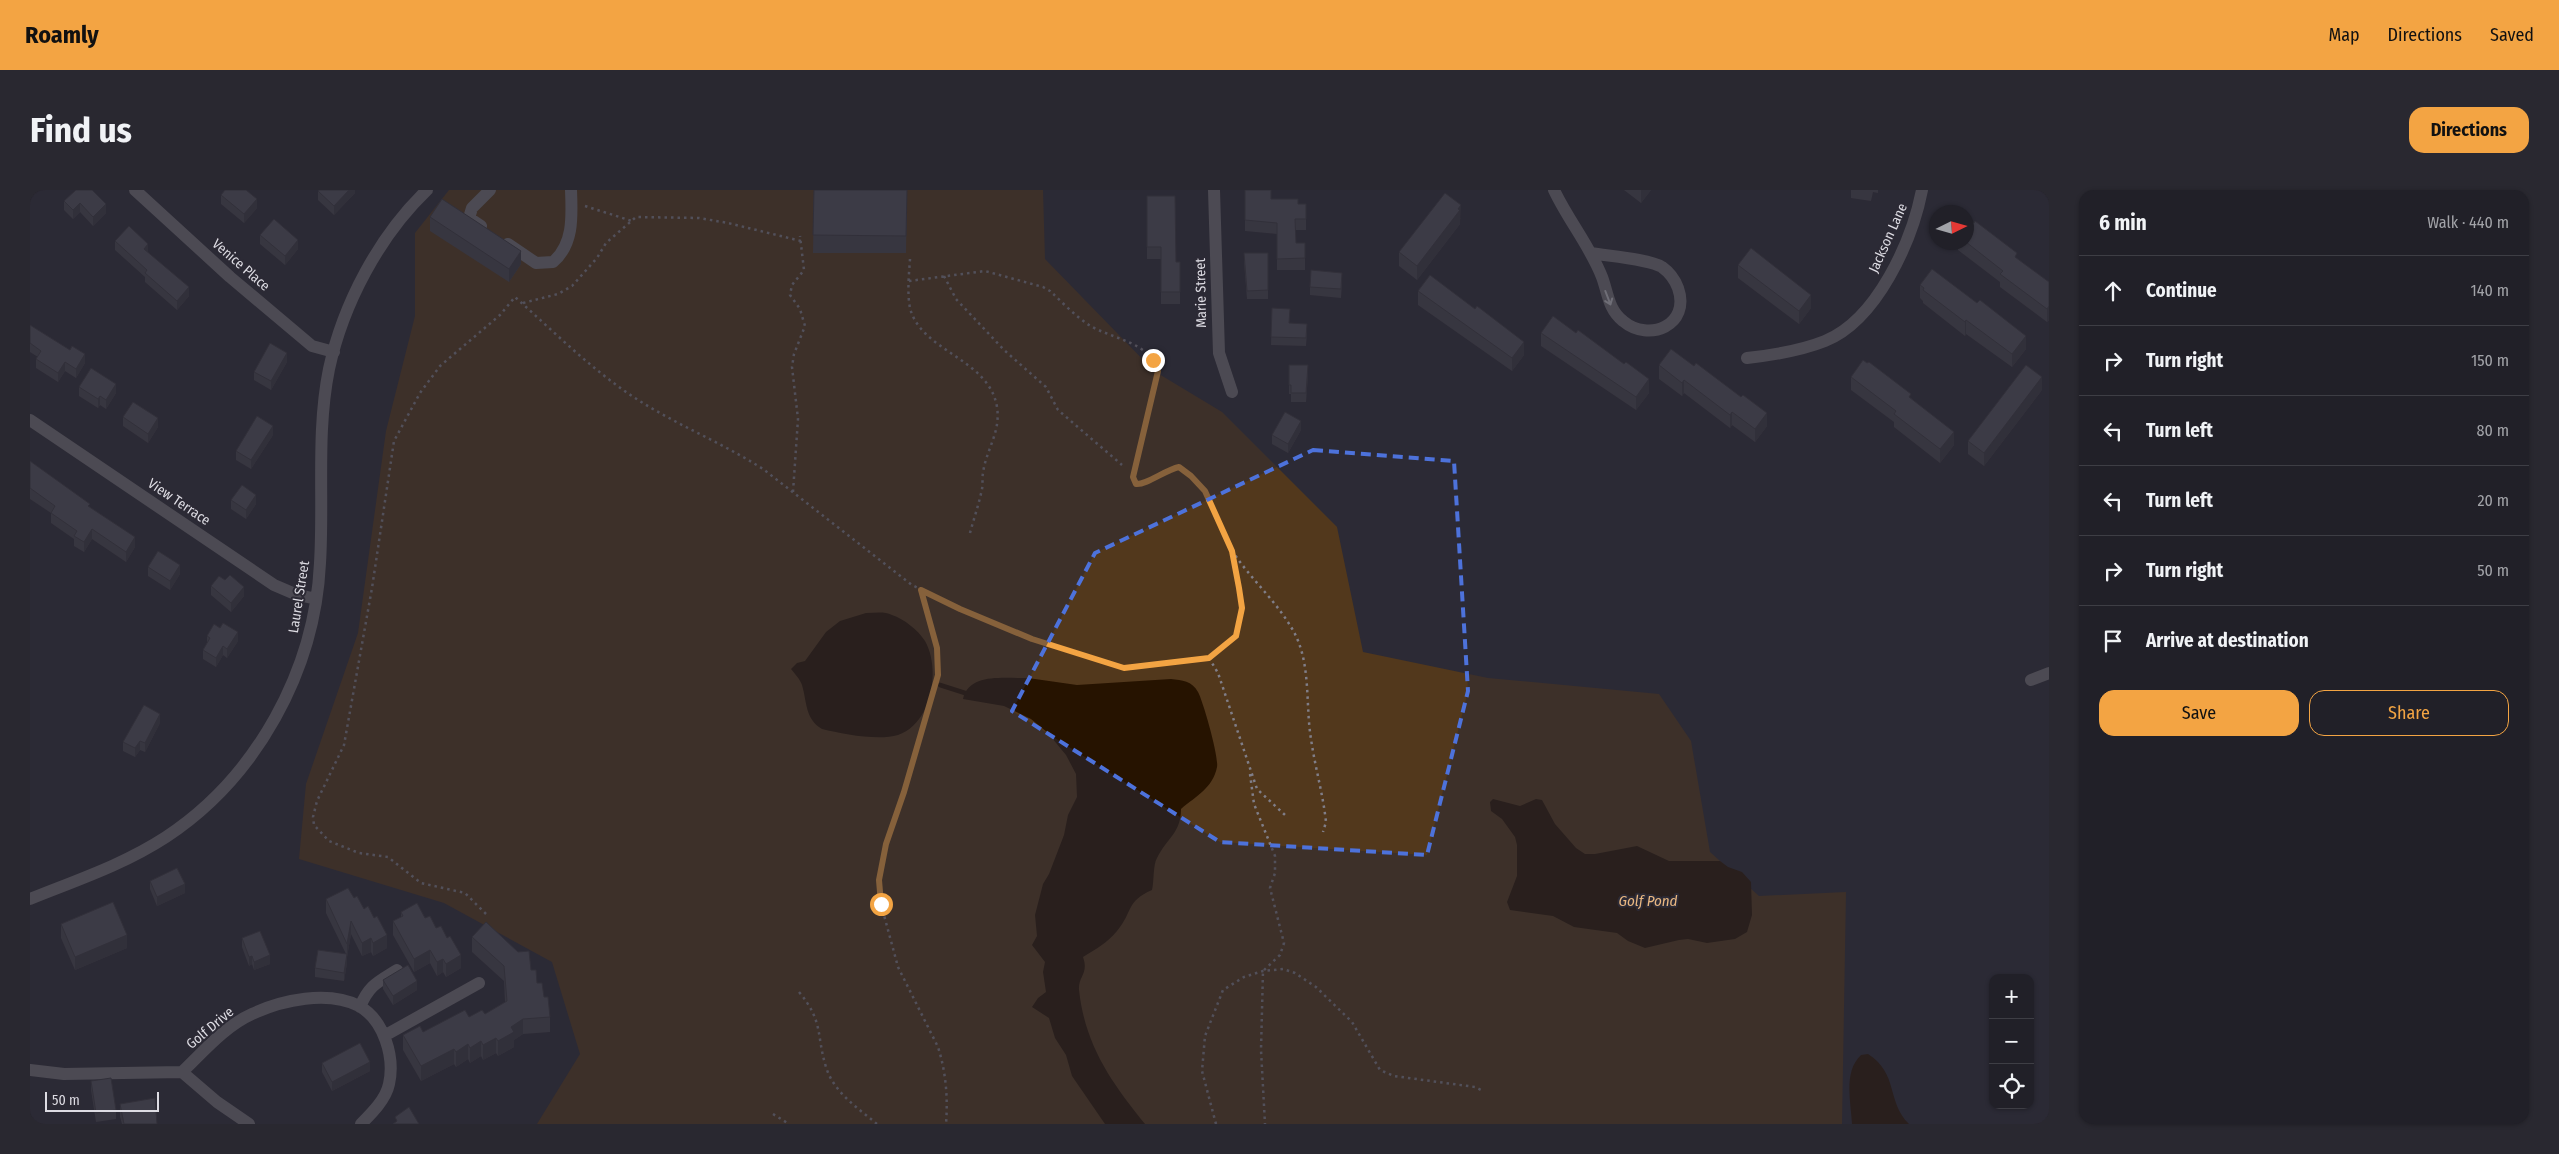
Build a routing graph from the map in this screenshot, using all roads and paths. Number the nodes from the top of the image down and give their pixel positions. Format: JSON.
{"nodes":[{"id":1,"x":135,"y":190,"type":"edge"},
{"id":2,"x":427,"y":190,"type":"edge"},
{"id":3,"x":490,"y":190,"type":"edge"},
{"id":4,"x":1214,"y":190,"type":"edge"},
{"id":5,"x":1554,"y":190,"type":"edge"},
{"id":6,"x":1922,"y":190,"type":"edge"},
{"id":7,"x":571,"y":196,"type":"edge"},
{"id":8,"x":632,"y":221,"type":"junction"},
{"id":9,"x":800,"y":236,"type":"dead end"},
{"id":10,"x":800,"y":241,"type":"junction"},
{"id":11,"x":1591,"y":253,"type":"junction"},
{"id":12,"x":910,"y":258,"type":"dead end"},
{"id":13,"x":944,"y":276,"type":"junction"},
{"id":14,"x":909,"y":282,"type":"junction"},
{"id":15,"x":523,"y":303,"type":"junction"},
{"id":16,"x":334,"y":352,"type":"junction"},
{"id":17,"x":1747,"y":358,"type":"dead end"},
{"id":18,"x":1232,"y":392,"type":"dead end"},
{"id":19,"x":30,"y":420,"type":"edge"},
{"id":20,"x":1122,"y":465,"type":"dead end"},
{"id":21,"x":794,"y":492,"type":"junction"},
{"id":22,"x":970,"y":533,"type":"dead end"},
{"id":23,"x":1232,"y":551,"type":"junction"},
{"id":24,"x":921,"y":590,"type":"junction"},
{"id":25,"x":316,"y":599,"type":"junction"},
{"id":26,"x":1209,"y":658,"type":"junction"},
{"id":27,"x":2049,"y":673,"type":"edge"},
{"id":28,"x":2031,"y":680,"type":"dead end"},
{"id":29,"x":1250,"y":774,"type":"junction"},
{"id":30,"x":1285,"y":815,"type":"dead end"},
{"id":31,"x":1324,"y":832,"type":"dead end"},
{"id":32,"x":30,"y":899,"type":"edge"},
{"id":33,"x":486,"y":914,"type":"dead end"},
{"id":34,"x":397,"y":970,"type":"edge"},
{"id":35,"x":1263,"y":970,"type":"junction"},
{"id":36,"x":478,"y":983,"type":"dead end"},
{"id":37,"x":799,"y":992,"type":"dead end"},
{"id":38,"x":360,"y":1007,"type":"junction"},
{"id":39,"x":384,"y":1036,"type":"junction"},
{"id":40,"x":30,"y":1070,"type":"edge"},
{"id":41,"x":182,"y":1072,"type":"junction"},
{"id":42,"x":1482,"y":1091,"type":"dead end"},
{"id":43,"x":773,"y":1114,"type":"dead end"},
{"id":44,"x":249,"y":1124,"type":"edge"},
{"id":45,"x":361,"y":1124,"type":"edge"},
{"id":46,"x":789,"y":1124,"type":"edge"},
{"id":47,"x":878,"y":1124,"type":"edge"},
{"id":48,"x":946,"y":1124,"type":"edge"},
{"id":49,"x":1216,"y":1124,"type":"edge"},
{"id":50,"x":1265,"y":1124,"type":"edge"}],
"edges":[{"from":1,"to":16,"type":"street","name":"Venice Place"},
{"from":2,"to":16,"type":"street","name":"Laurel Street"},
{"from":3,"to":7,"type":"street"},
{"from":4,"to":18,"type":"street","name":"Marie Street"},
{"from":5,"to":11,"type":"street"},
{"from":6,"to":17,"type":"street","name":"Jackson Lane"},
{"from":7,"to":8,"type":"path"},
{"from":8,"to":10,"type":"path"},
{"from":8,"to":15,"type":"path"},
{"from":9,"to":10,"type":"path"},
{"from":10,"to":21,"type":"path"},
{"from":11,"to":11,"type":"street","one_way":true},
{"from":12,"to":14,"type":"path"},
{"from":13,"to":14,"type":"path"},
{"from":13,"to":20,"type":"path"},
{"from":13,"to":23,"type":"path"},
{"from":14,"to":22,"type":"path"},
{"from":15,"to":21,"type":"path"},
{"from":15,"to":33,"type":"path"},
{"from":16,"to":25,"type":"street","name":"Laurel Street"},
{"from":19,"to":25,"type":"street","name":"View Terrace"},
{"from":21,"to":24,"type":"path"},
{"from":23,"to":26,"type":"path"},
{"from":23,"to":31,"type":"path"},
{"from":24,"to":26,"type":"path"},
{"from":24,"to":48,"type":"path"},
{"from":25,"to":32,"type":"street","name":"Laurel Street"},
{"from":26,"to":29,"type":"path"},
{"from":27,"to":28,"type":"street"},
{"from":29,"to":30,"type":"path"},
{"from":29,"to":35,"type":"path"},
{"from":34,"to":38,"type":"street"},
{"from":35,"to":42,"type":"path"},
{"from":35,"to":49,"type":"path"},
{"from":35,"to":50,"type":"path"},
{"from":36,"to":39,"type":"street"},
{"from":37,"to":47,"type":"path"},
{"from":38,"to":39,"type":"street","name":"Golf Drive"},
{"from":38,"to":41,"type":"street","name":"Golf Drive"},
{"from":39,"to":45,"type":"street","name":"Golf Drive"},
{"from":40,"to":41,"type":"street"},
{"from":41,"to":44,"type":"street"},
{"from":43,"to":46,"type":"path"}]}
